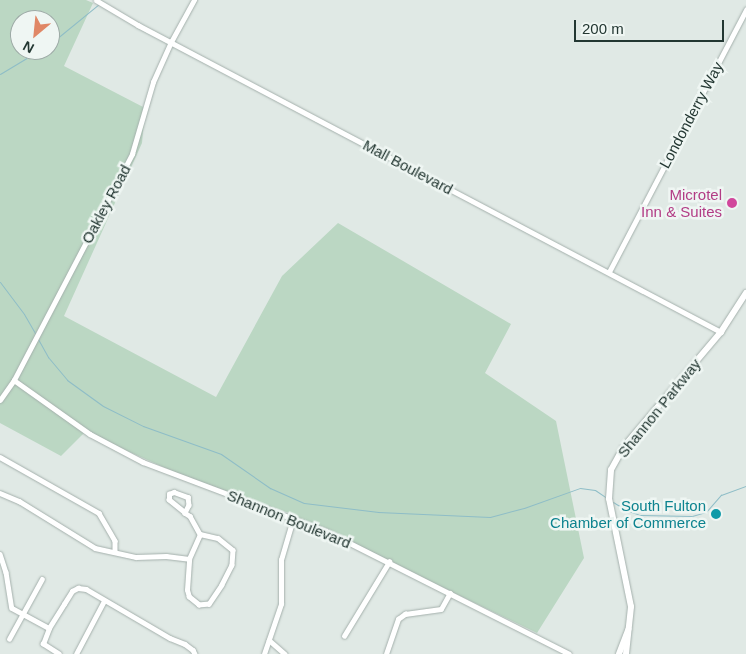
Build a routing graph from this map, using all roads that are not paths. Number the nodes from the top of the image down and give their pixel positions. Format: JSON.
{"nodes":[{"id":1,"x":96,"y":0,"type":"edge"},
{"id":2,"x":194,"y":0,"type":"edge"},
{"id":3,"x":746,"y":10,"type":"edge"},
{"id":4,"x":171,"y":42,"type":"junction"},
{"id":5,"x":609,"y":272,"type":"junction"},
{"id":6,"x":746,"y":293,"type":"edge"},
{"id":7,"x":721,"y":332,"type":"junction"},
{"id":8,"x":14,"y":380,"type":"junction"},
{"id":9,"x":0,"y":400,"type":"edge"},
{"id":10,"x":0,"y":457,"type":"edge"},
{"id":11,"x":0,"y":493,"type":"edge"},
{"id":12,"x":185,"y":513,"type":"junction"},
{"id":13,"x":293,"y":519,"type":"junction"},
{"id":14,"x":200,"y":534,"type":"junction"},
{"id":15,"x":115,"y":551,"type":"junction"},
{"id":16,"x":0,"y":554,"type":"edge"},
{"id":17,"x":189,"y":559,"type":"junction"},
{"id":18,"x":389,"y":562,"type":"junction"},
{"id":19,"x":42,"y":579,"type":"dead end"},
{"id":20,"x":450,"y":593,"type":"junction"},
{"id":21,"x":104,"y":600,"type":"junction"},
{"id":22,"x":22,"y":614,"type":"junction"},
{"id":23,"x":631,"y":623,"type":"junction"},
{"id":24,"x":49,"y":628,"type":"junction"},
{"id":25,"x":344,"y":636,"type":"dead end"},
{"id":26,"x":9,"y":639,"type":"dead end"},
{"id":27,"x":269,"y":640,"type":"junction"},
{"id":28,"x":59,"y":654,"type":"edge"},
{"id":29,"x":76,"y":654,"type":"edge"},
{"id":30,"x":195,"y":654,"type":"edge"},
{"id":31,"x":264,"y":654,"type":"edge"},
{"id":32,"x":285,"y":654,"type":"edge"},
{"id":33,"x":386,"y":654,"type":"edge"},
{"id":34,"x":569,"y":654,"type":"edge"},
{"id":35,"x":619,"y":654,"type":"edge"},
{"id":36,"x":626,"y":654,"type":"edge"}],
"edges":[{"from":1,"to":4,"type":"street","name":"Mall Boulevard"},
{"from":2,"to":4,"type":"street","name":"Oakley Road"},
{"from":3,"to":5,"type":"street","name":"Londonderry Way"},
{"from":4,"to":5,"type":"street","name":"Mall Boulevard"},
{"from":4,"to":8,"type":"street","name":"Oakley Road"},
{"from":5,"to":7,"type":"street","name":"Mall Boulevard"},
{"from":6,"to":7,"type":"street","name":"Shannon Parkway"},
{"from":7,"to":23,"type":"street","name":"Shannon Parkway"},
{"from":8,"to":9,"type":"street","name":"Oakley Road"},
{"from":8,"to":13,"type":"street","name":"Shannon Boulevard"},
{"from":10,"to":15,"type":"street"},
{"from":11,"to":15,"type":"street"},
{"from":12,"to":12,"type":"street"},
{"from":12,"to":14,"type":"street"},
{"from":13,"to":18,"type":"street","name":"Shannon Boulevard"},
{"from":13,"to":27,"type":"street"},
{"from":14,"to":17,"type":"street"},
{"from":14,"to":17,"type":"street"},
{"from":15,"to":17,"type":"street"},
{"from":16,"to":22,"type":"street"},
{"from":18,"to":20,"type":"street","name":"Shannon Boulevard"},
{"from":18,"to":25,"type":"street"},
{"from":19,"to":22,"type":"street"},
{"from":20,"to":33,"type":"street"},
{"from":20,"to":34,"type":"street","name":"Shannon Boulevard"},
{"from":21,"to":24,"type":"street"},
{"from":21,"to":29,"type":"street"},
{"from":21,"to":30,"type":"street"},
{"from":22,"to":24,"type":"street"},
{"from":22,"to":26,"type":"street"},
{"from":23,"to":35,"type":"street","name":"Shannon Parkway"},
{"from":23,"to":36,"type":"street","name":"Shannon Parkway"},
{"from":24,"to":28,"type":"street"},
{"from":27,"to":31,"type":"street"},
{"from":27,"to":32,"type":"street"}]}
